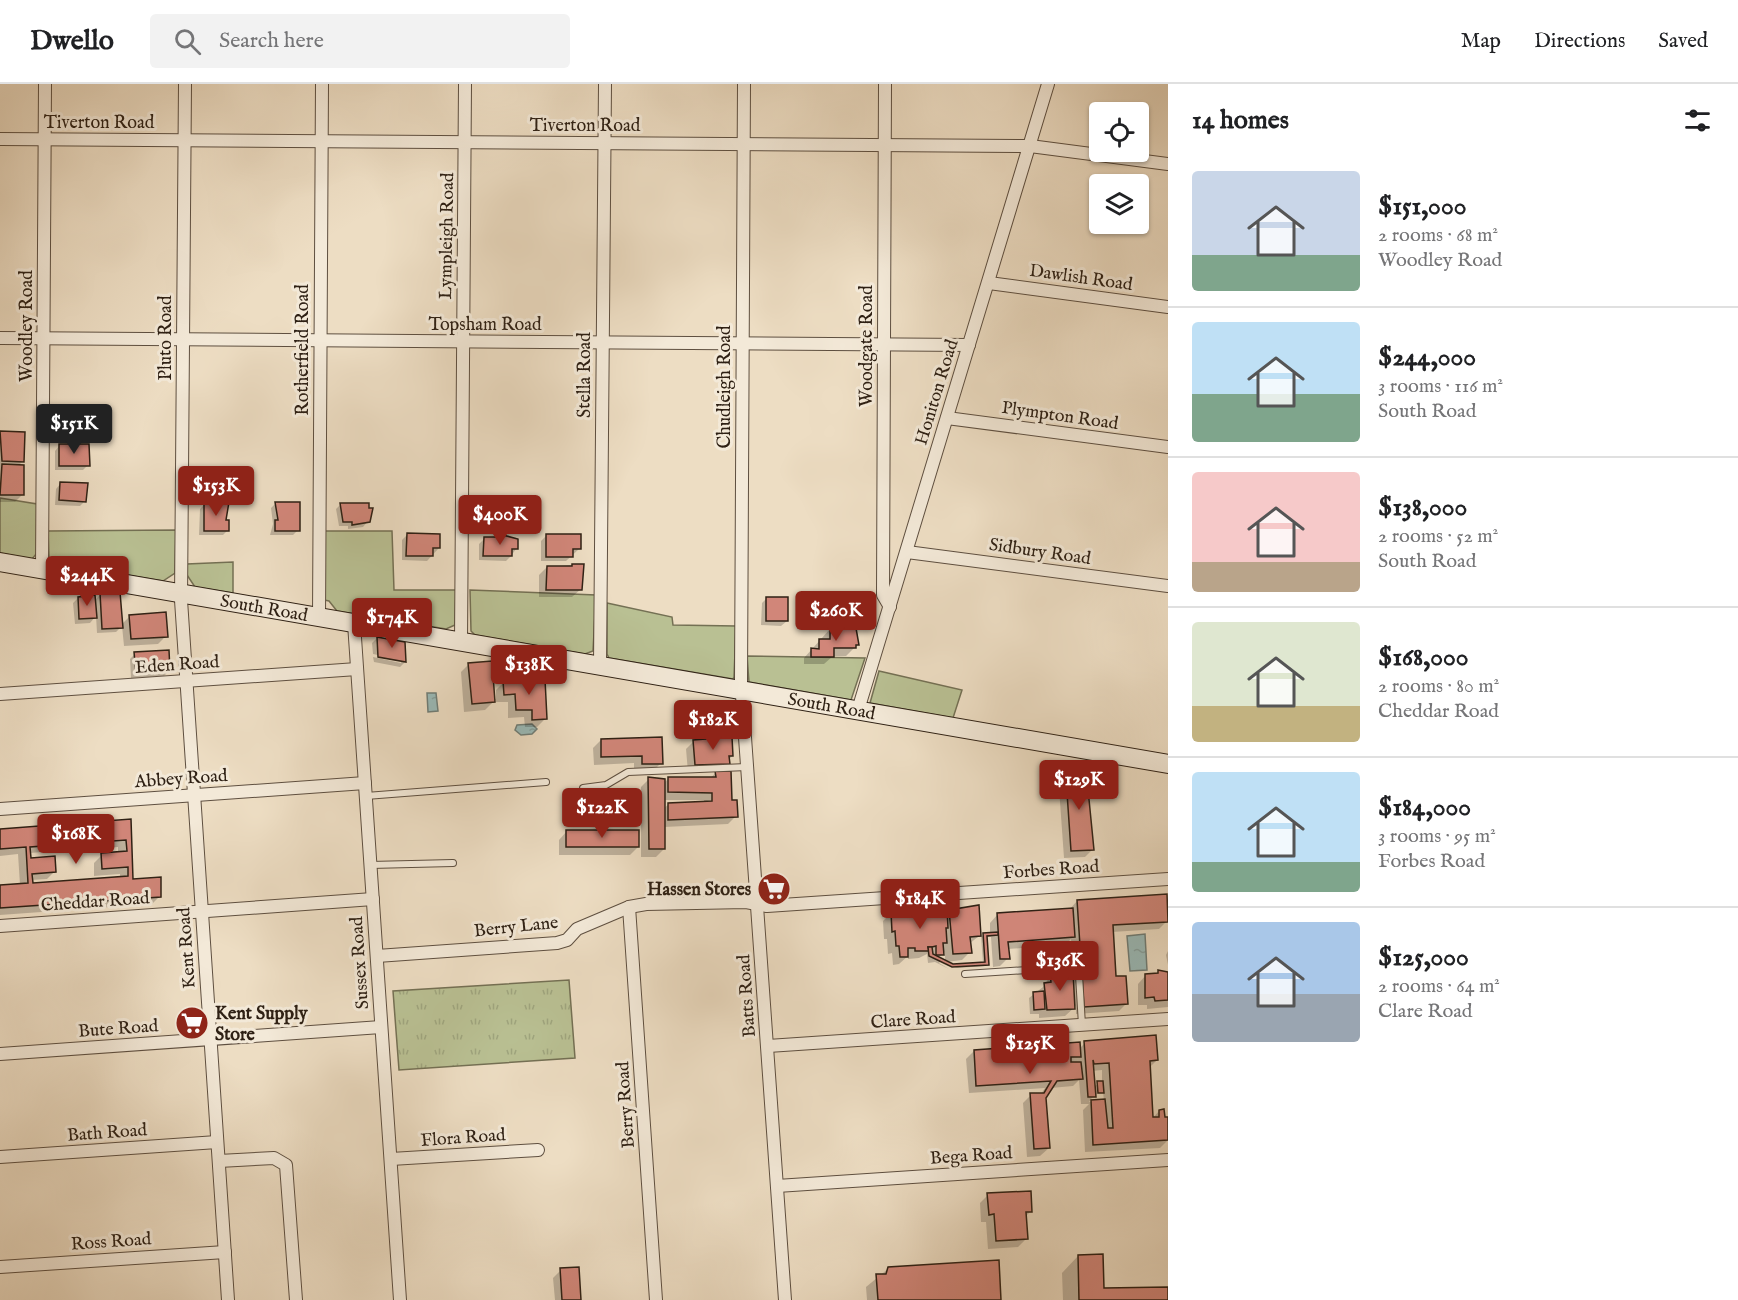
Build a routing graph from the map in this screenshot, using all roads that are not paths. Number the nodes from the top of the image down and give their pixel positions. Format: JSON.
{"nodes":[{"id":1,"x":45,"y":84,"type":"edge"},
{"id":2,"x":185,"y":84,"type":"edge"},
{"id":3,"x":322,"y":84,"type":"edge"},
{"id":4,"x":465,"y":84,"type":"edge"},
{"id":5,"x":605,"y":84,"type":"edge"},
{"id":6,"x":744,"y":84,"type":"edge"},
{"id":7,"x":885,"y":84,"type":"edge"},
{"id":8,"x":1048,"y":84,"type":"edge"},
{"id":9,"x":0,"y":139,"type":"edge"},
{"id":10,"x":45,"y":139,"type":"junction"},
{"id":11,"x":184,"y":140,"type":"junction"},
{"id":12,"x":322,"y":141,"type":"junction"},
{"id":13,"x":465,"y":142,"type":"junction"},
{"id":14,"x":604,"y":143,"type":"junction"},
{"id":15,"x":744,"y":144,"type":"junction"},
{"id":16,"x":884,"y":145,"type":"junction"},
{"id":17,"x":1030,"y":146,"type":"junction"},
{"id":18,"x":1168,"y":164,"type":"edge"},
{"id":19,"x":988,"y":283,"type":"junction"},
{"id":20,"x":1168,"y":307,"type":"edge"},
{"id":21,"x":0,"y":338,"type":"edge"},
{"id":22,"x":44,"y":338,"type":"junction"},
{"id":23,"x":183,"y":339,"type":"junction"},
{"id":24,"x":320,"y":341,"type":"junction"},
{"id":25,"x":463,"y":341,"type":"junction"},
{"id":26,"x":603,"y":343,"type":"junction"},
{"id":27,"x":742,"y":344,"type":"junction"},
{"id":28,"x":884,"y":344,"type":"junction"},
{"id":29,"x":969,"y":345,"type":"junction"},
{"id":30,"x":947,"y":418,"type":"junction"},
{"id":31,"x":1168,"y":447,"type":"edge"},
{"id":32,"x":907,"y":552,"type":"junction"},
{"id":33,"x":0,"y":562,"type":"edge"},
{"id":34,"x":42,"y":569,"type":"junction"},
{"id":35,"x":1168,"y":586,"type":"edge"},
{"id":36,"x":181,"y":593,"type":"junction"},
{"id":37,"x":890,"y":607,"type":"junction"},
{"id":38,"x":319,"y":616,"type":"junction"},
{"id":39,"x":354,"y":623,"type":"junction"},
{"id":40,"x":461,"y":641,"type":"junction"},
{"id":41,"x":600,"y":665,"type":"junction"},
{"id":42,"x":357,"y":669,"type":"junction"},
{"id":43,"x":186,"y":681,"type":"junction"},
{"id":44,"x":742,"y":690,"type":"junction"},
{"id":45,"x":0,"y":694,"type":"edge"},
{"id":46,"x":858,"y":710,"type":"junction"},
{"id":47,"x":1167,"y":761,"type":"edge"},
{"id":48,"x":748,"y":767,"type":"junction"},
{"id":49,"x":546,"y":782,"type":"dead end"},
{"id":50,"x":365,"y":790,"type":"junction"},
{"id":51,"x":194,"y":795,"type":"junction"},
{"id":52,"x":0,"y":809,"type":"edge"},
{"id":53,"x":582,"y":820,"type":"dead end"},
{"id":54,"x":453,"y":863,"type":"dead end"},
{"id":55,"x":370,"y":865,"type":"junction"},
{"id":56,"x":1168,"y":879,"type":"edge"},
{"id":57,"x":373,"y":899,"type":"junction"},
{"id":58,"x":758,"y":904,"type":"junction"},
{"id":59,"x":629,"y":908,"type":"junction"},
{"id":60,"x":202,"y":911,"type":"junction"},
{"id":61,"x":0,"y":926,"type":"edge"},
{"id":62,"x":377,"y":956,"type":"junction"},
{"id":63,"x":965,"y":974,"type":"dead end"},
{"id":64,"x":1168,"y":1019,"type":"edge"},
{"id":65,"x":1082,"y":1025,"type":"junction"},
{"id":66,"x":381,"y":1027,"type":"junction"},
{"id":67,"x":210,"y":1039,"type":"junction"},
{"id":68,"x":768,"y":1047,"type":"junction"},
{"id":69,"x":0,"y":1054,"type":"edge"},
{"id":70,"x":217,"y":1142,"type":"junction"},
{"id":71,"x":538,"y":1150,"type":"dead end"},
{"id":72,"x":0,"y":1157,"type":"edge"},
{"id":73,"x":391,"y":1160,"type":"junction"},
{"id":74,"x":1168,"y":1160,"type":"edge"},
{"id":75,"x":219,"y":1161,"type":"junction"},
{"id":76,"x":777,"y":1186,"type":"junction"},
{"id":77,"x":225,"y":1252,"type":"junction"},
{"id":78,"x":0,"y":1267,"type":"edge"},
{"id":79,"x":228,"y":1300,"type":"edge"},
{"id":80,"x":296,"y":1300,"type":"edge"},
{"id":81,"x":400,"y":1300,"type":"edge"},
{"id":82,"x":656,"y":1300,"type":"edge"},
{"id":83,"x":785,"y":1300,"type":"edge"}],
"edges":[{"from":1,"to":10,"type":"street","name":"Woodley Road"},
{"from":2,"to":11,"type":"street","name":"Pluto Road"},
{"from":3,"to":12,"type":"street","name":"Rotherfield Road"},
{"from":4,"to":13,"type":"street","name":"Lympleigh Road"},
{"from":5,"to":14,"type":"street","name":"Stella Road"},
{"from":6,"to":15,"type":"street","name":"Chudleigh Road"},
{"from":7,"to":16,"type":"street","name":"Woodgate Road"},
{"from":8,"to":17,"type":"street","name":"Honiton Road"},
{"from":9,"to":10,"type":"street","name":"Tiverton Road"},
{"from":10,"to":11,"type":"street","name":"Tiverton Road"},
{"from":10,"to":22,"type":"street","name":"Woodley Road"},
{"from":11,"to":12,"type":"street","name":"Tiverton Road"},
{"from":11,"to":23,"type":"street","name":"Pluto Road"},
{"from":12,"to":13,"type":"street","name":"Tiverton Road"},
{"from":12,"to":24,"type":"street","name":"Rotherfield Road"},
{"from":13,"to":14,"type":"street","name":"Tiverton Road"},
{"from":13,"to":25,"type":"street","name":"Lympleigh Road"},
{"from":14,"to":15,"type":"street","name":"Tiverton Road"},
{"from":14,"to":26,"type":"street","name":"Stella Road"},
{"from":15,"to":16,"type":"street","name":"Tiverton Road"},
{"from":15,"to":27,"type":"street","name":"Chudleigh Road"},
{"from":16,"to":17,"type":"street","name":"Tiverton Road"},
{"from":16,"to":28,"type":"street","name":"Woodgate Road"},
{"from":17,"to":18,"type":"street","name":"Tiverton Road"},
{"from":17,"to":19,"type":"street","name":"Honiton Road"},
{"from":19,"to":20,"type":"street","name":"Dawlish Road"},
{"from":19,"to":29,"type":"street","name":"Honiton Road"},
{"from":21,"to":22,"type":"street","name":"Topsham Road"},
{"from":22,"to":23,"type":"street","name":"Topsham Road"},
{"from":22,"to":34,"type":"street","name":"Woodley Road"},
{"from":23,"to":24,"type":"street","name":"Topsham Road"},
{"from":23,"to":36,"type":"street","name":"Pluto Road"},
{"from":24,"to":25,"type":"street","name":"Topsham Road"},
{"from":24,"to":38,"type":"street","name":"Rotherfield Road"},
{"from":25,"to":26,"type":"street","name":"Topsham Road"},
{"from":25,"to":40,"type":"street","name":"Lympleigh Road"},
{"from":26,"to":27,"type":"street","name":"Topsham Road"},
{"from":26,"to":41,"type":"street","name":"Stella Road"},
{"from":27,"to":28,"type":"street","name":"Topsham Road"},
{"from":27,"to":44,"type":"street","name":"Chudleigh Road"},
{"from":28,"to":29,"type":"street","name":"Topsham Road"},
{"from":28,"to":37,"type":"street","name":"Woodgate Road"},
{"from":29,"to":30,"type":"street","name":"Honiton Road"},
{"from":30,"to":31,"type":"street","name":"Plympton Road"},
{"from":30,"to":32,"type":"street","name":"Honiton Road"},
{"from":32,"to":35,"type":"street","name":"Sidbury Road"},
{"from":32,"to":37,"type":"street","name":"Honiton Road"},
{"from":33,"to":34,"type":"street","name":"South Road"},
{"from":34,"to":36,"type":"street","name":"South Road"},
{"from":36,"to":38,"type":"street","name":"South Road"},
{"from":36,"to":43,"type":"street","name":"Kent Road"},
{"from":37,"to":46,"type":"street","name":"Honiton Road"},
{"from":38,"to":39,"type":"street","name":"South Road"},
{"from":39,"to":40,"type":"street","name":"South Road"},
{"from":39,"to":42,"type":"street","name":"Sussex Road"},
{"from":40,"to":41,"type":"street","name":"South Road"},
{"from":41,"to":44,"type":"street","name":"South Road"},
{"from":42,"to":43,"type":"street","name":"Eden Road"},
{"from":42,"to":50,"type":"street","name":"Sussex Road"},
{"from":43,"to":45,"type":"street","name":"Eden Road"},
{"from":43,"to":51,"type":"street","name":"Kent Road"},
{"from":44,"to":46,"type":"street","name":"South Road"},
{"from":44,"to":48,"type":"street","name":"Batts Road"},
{"from":46,"to":47,"type":"street","name":"South Road"},
{"from":48,"to":53,"type":"lane"},
{"from":48,"to":58,"type":"street","name":"Batts Road"},
{"from":49,"to":50,"type":"lane"},
{"from":50,"to":51,"type":"street","name":"Abbey Road"},
{"from":50,"to":55,"type":"street","name":"Sussex Road"},
{"from":51,"to":52,"type":"street","name":"Abbey Road"},
{"from":51,"to":60,"type":"street","name":"Kent Road"},
{"from":54,"to":55,"type":"lane"},
{"from":55,"to":57,"type":"street","name":"Sussex Road"},
{"from":56,"to":58,"type":"street","name":"Forbes Road"},
{"from":57,"to":60,"type":"street","name":"Cheddar Road"},
{"from":57,"to":62,"type":"street","name":"Sussex Road"},
{"from":58,"to":59,"type":"street","name":"Berry Lane"},
{"from":58,"to":68,"type":"street","name":"Batts Road"},
{"from":59,"to":62,"type":"street","name":"Berry Lane"},
{"from":59,"to":82,"type":"street","name":"Berry Road"},
{"from":60,"to":61,"type":"street","name":"Cheddar Road"},
{"from":60,"to":67,"type":"street","name":"Kent Road"},
{"from":62,"to":66,"type":"street","name":"Sussex Road"},
{"from":63,"to":65,"type":"lane"},
{"from":64,"to":65,"type":"street","name":"Clare Road"},
{"from":65,"to":68,"type":"street","name":"Clare Road"},
{"from":66,"to":67,"type":"street","name":"Bute Road"},
{"from":66,"to":73,"type":"street","name":"Sussex Road"},
{"from":67,"to":69,"type":"street","name":"Bute Road"},
{"from":67,"to":70,"type":"street","name":"Kent Road"},
{"from":68,"to":76,"type":"street","name":"Batts Road"},
{"from":70,"to":72,"type":"street","name":"Bath Road"},
{"from":70,"to":75,"type":"street","name":"Kent Road"},
{"from":71,"to":73,"type":"street","name":"Flora Road"},
{"from":73,"to":81,"type":"street","name":"Sussex Road"},
{"from":74,"to":76,"type":"street","name":"Bega Road"},
{"from":75,"to":77,"type":"street","name":"Kent Road"},
{"from":75,"to":80,"type":"street"},
{"from":76,"to":83,"type":"street","name":"Batts Road"},
{"from":77,"to":78,"type":"street","name":"Ross Road"},
{"from":77,"to":79,"type":"street","name":"Kent Road"}]}
